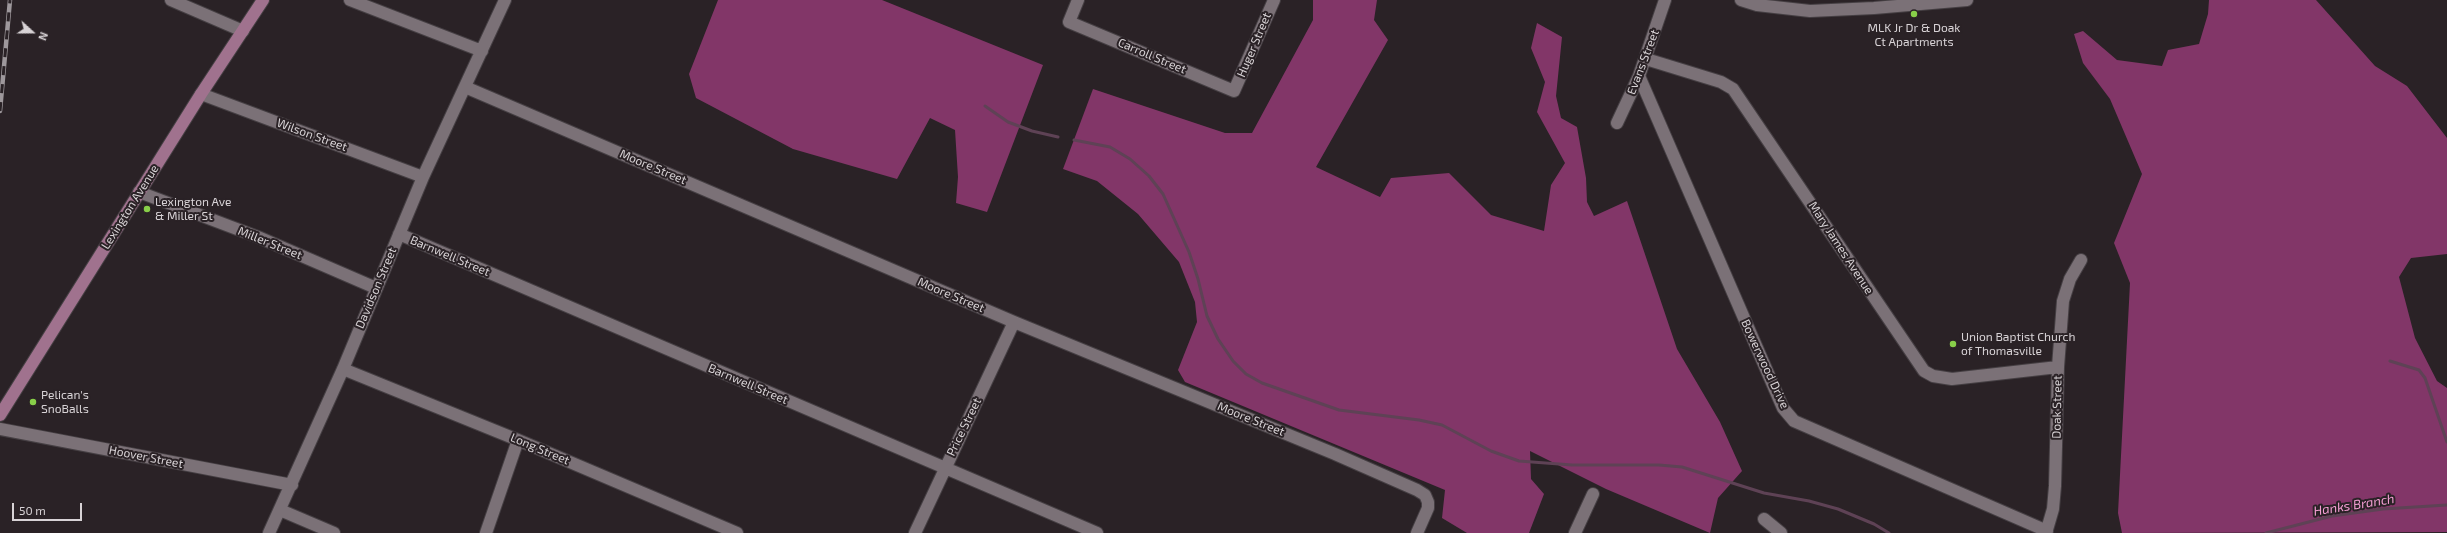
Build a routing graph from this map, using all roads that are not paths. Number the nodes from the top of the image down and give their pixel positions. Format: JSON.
{"nodes":[{"id":1,"x":171,"y":0,"type":"edge"},
{"id":2,"x":263,"y":0,"type":"edge"},
{"id":3,"x":350,"y":0,"type":"edge"},
{"id":4,"x":505,"y":0,"type":"edge"},
{"id":5,"x":1078,"y":0,"type":"edge"},
{"id":6,"x":1274,"y":0,"type":"edge"},
{"id":7,"x":1665,"y":0,"type":"edge"},
{"id":8,"x":1741,"y":0,"type":"edge"},
{"id":9,"x":1968,"y":0,"type":"edge"},
{"id":10,"x":243,"y":31,"type":"junction"},
{"id":11,"x":482,"y":51,"type":"junction"},
{"id":12,"x":1646,"y":60,"type":"junction"},
{"id":13,"x":1639,"y":76,"type":"junction"},
{"id":14,"x":465,"y":87,"type":"junction"},
{"id":15,"x":1234,"y":91,"type":"joint"},
{"id":16,"x":201,"y":94,"type":"junction"},
{"id":17,"x":1617,"y":123,"type":"dead end"},
{"id":18,"x":423,"y":177,"type":"junction"},
{"id":19,"x":139,"y":192,"type":"junction"},
{"id":20,"x":399,"y":234,"type":"junction"},
{"id":21,"x":2081,"y":260,"type":"dead end"},
{"id":22,"x":376,"y":288,"type":"junction"},
{"id":23,"x":1014,"y":322,"type":"junction"},
{"id":24,"x":2058,"y":368,"type":"junction"},
{"id":25,"x":343,"y":369,"type":"junction"},
{"id":26,"x":0,"y":415,"type":"edge"},
{"id":27,"x":0,"y":429,"type":"edge"},
{"id":28,"x":518,"y":440,"type":"junction"},
{"id":29,"x":945,"y":466,"type":"junction"},
{"id":30,"x":292,"y":485,"type":"junction"},
{"id":31,"x":1593,"y":494,"type":"dead end"},
{"id":32,"x":280,"y":510,"type":"junction"},
{"id":33,"x":1764,"y":519,"type":"dead end"},
{"id":34,"x":2046,"y":532,"type":"edge"},
{"id":35,"x":269,"y":533,"type":"edge"},
{"id":36,"x":334,"y":533,"type":"edge"},
{"id":37,"x":486,"y":533,"type":"edge"},
{"id":38,"x":736,"y":533,"type":"edge"},
{"id":39,"x":915,"y":533,"type":"edge"},
{"id":40,"x":1097,"y":533,"type":"edge"},
{"id":41,"x":1417,"y":533,"type":"edge"},
{"id":42,"x":1575,"y":533,"type":"edge"},
{"id":43,"x":1781,"y":533,"type":"edge"}],
"edges":[{"from":1,"to":10,"type":"street"},
{"from":2,"to":10,"type":"main road","name":"Lexington Avenue"},
{"from":3,"to":11,"type":"street"},
{"from":4,"to":11,"type":"street","name":"Davidson Street"},
{"from":5,"to":15,"type":"street","name":"Carroll Street"},
{"from":6,"to":15,"type":"street","name":"Huger Street"},
{"from":7,"to":12,"type":"street","name":"Evans Street"},
{"from":8,"to":9,"type":"street"},
{"from":10,"to":16,"type":"main road","name":"Lexington Avenue"},
{"from":11,"to":14,"type":"street","name":"Davidson Street"},
{"from":12,"to":13,"type":"street","name":"Evans Street"},
{"from":12,"to":24,"type":"street","name":"Mary James Avenue"},
{"from":13,"to":17,"type":"street","name":"Evans Street"},
{"from":13,"to":34,"type":"street","name":"Bowerwood Drive"},
{"from":14,"to":18,"type":"street","name":"Davidson Street"},
{"from":14,"to":23,"type":"street","name":"Moore Street"},
{"from":16,"to":18,"type":"street","name":"Wilson Street"},
{"from":16,"to":19,"type":"main road","name":"Lexington Avenue"},
{"from":18,"to":20,"type":"street","name":"Davidson Street"},
{"from":19,"to":22,"type":"street","name":"Miller Street"},
{"from":19,"to":26,"type":"main road","name":"Lexington Avenue"},
{"from":20,"to":22,"type":"street","name":"Davidson Street"},
{"from":20,"to":29,"type":"street","name":"Barnwell Street"},
{"from":21,"to":24,"type":"street","name":"Doak Street"},
{"from":22,"to":25,"type":"street","name":"Davidson Street"},
{"from":23,"to":29,"type":"street","name":"Price Street"},
{"from":23,"to":41,"type":"street","name":"Moore Street"},
{"from":24,"to":34,"type":"street","name":"Doak Street"},
{"from":25,"to":28,"type":"street","name":"Long Street"},
{"from":25,"to":30,"type":"street","name":"Davidson Street"},
{"from":27,"to":30,"type":"street","name":"Hoover Street"},
{"from":28,"to":37,"type":"street"},
{"from":28,"to":38,"type":"street","name":"Long Street"},
{"from":29,"to":39,"type":"street","name":"Price Street"},
{"from":29,"to":40,"type":"street","name":"Barnwell Street"},
{"from":30,"to":32,"type":"street","name":"Davidson Street"},
{"from":31,"to":42,"type":"street"},
{"from":32,"to":35,"type":"street","name":"Davidson Street"},
{"from":32,"to":36,"type":"street"},
{"from":33,"to":43,"type":"street"}]}
